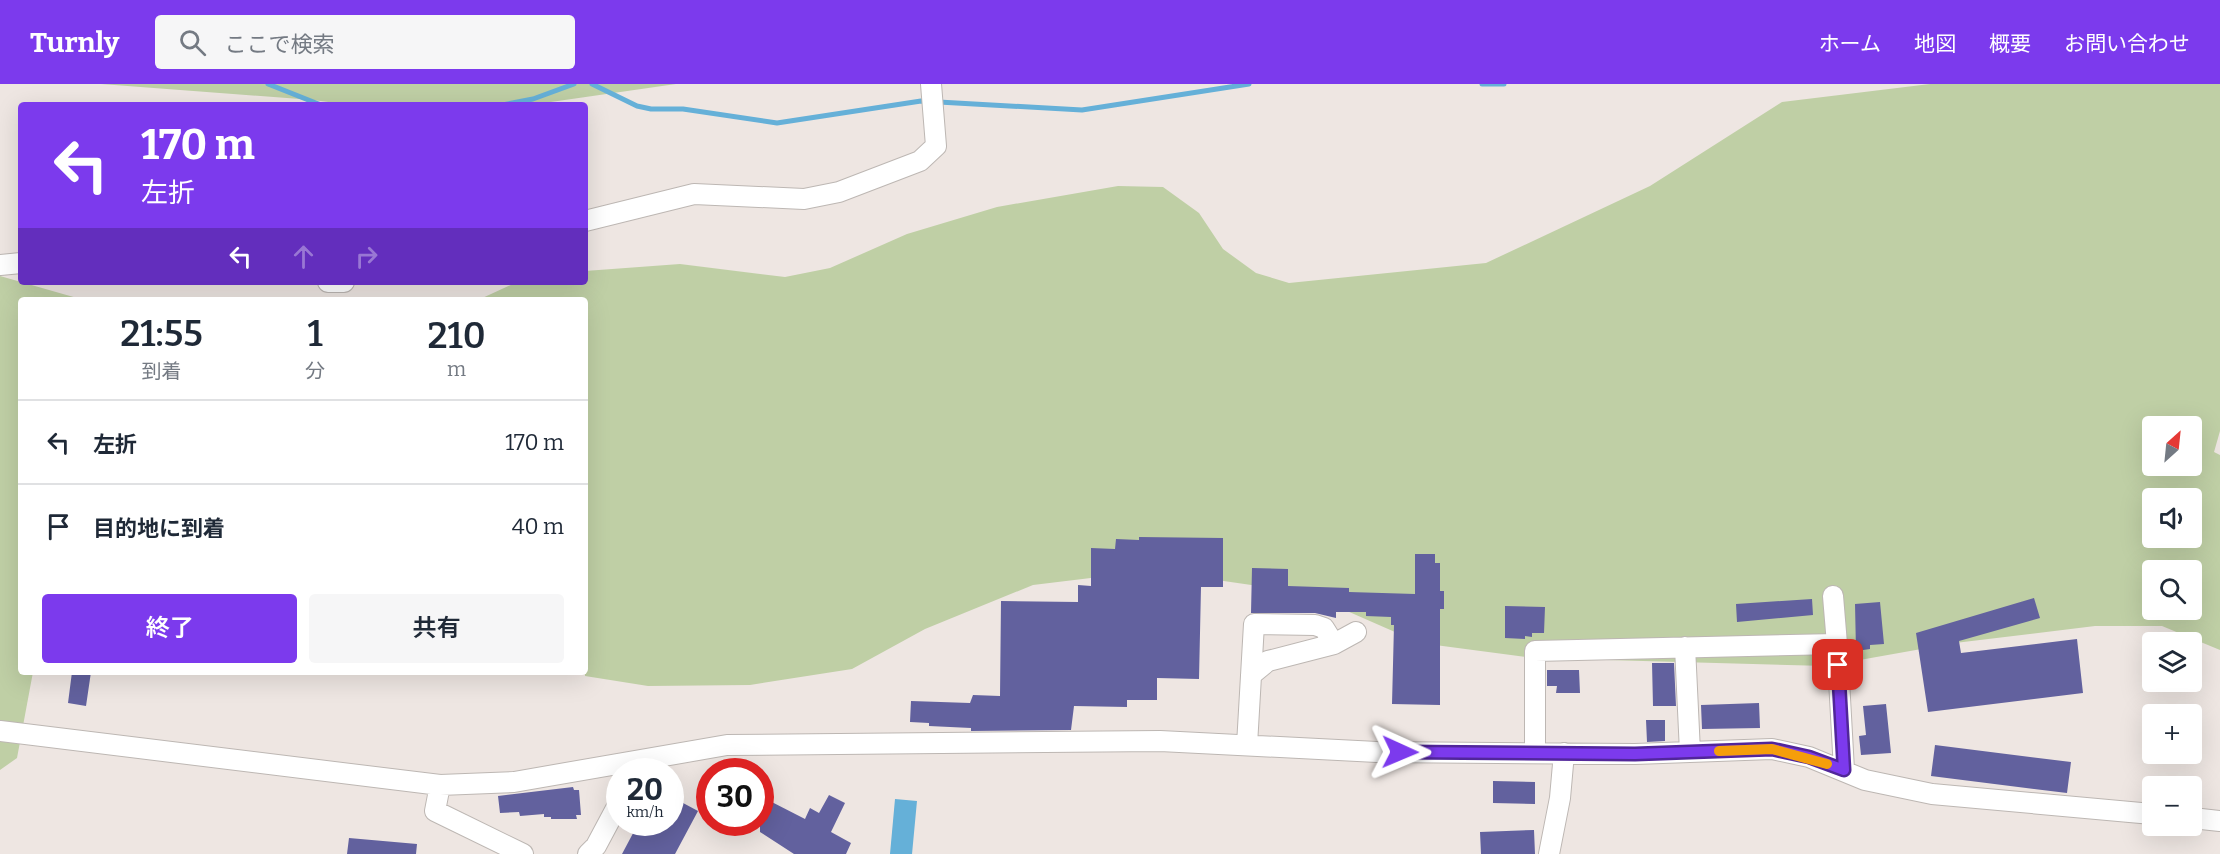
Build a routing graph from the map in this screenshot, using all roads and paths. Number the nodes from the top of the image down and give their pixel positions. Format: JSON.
{"nodes":[{"id":1,"x":932,"y":86,"type":"edge"},
{"id":2,"x":588,"y":220,"type":"edge"},
{"id":3,"x":18,"y":263,"type":"edge"},
{"id":4,"x":0,"y":266,"type":"edge"},
{"id":5,"x":1833,"y":596,"type":"dead end"},
{"id":6,"x":1356,"y":632,"type":"dead end"},
{"id":7,"x":1334,"y":644,"type":"junction"},
{"id":8,"x":1837,"y":644,"type":"junction"},
{"id":9,"x":1685,"y":647,"type":"junction"},
{"id":10,"x":1251,"y":675,"type":"junction"},
{"id":11,"x":0,"y":731,"type":"edge"},
{"id":12,"x":1247,"y":745,"type":"junction"},
{"id":13,"x":1690,"y":752,"type":"junction"},
{"id":14,"x":1535,"y":753,"type":"junction"},
{"id":15,"x":1564,"y":753,"type":"junction"},
{"id":16,"x":1844,"y":770,"type":"junction"},
{"id":17,"x":440,"y":785,"type":"junction"},
{"id":18,"x":2142,"y":813,"type":"edge"},
{"id":19,"x":2202,"y":819,"type":"edge"},
{"id":20,"x":2220,"y":821,"type":"edge"},
{"id":21,"x":606,"y":828,"type":"edge"},
{"id":22,"x":523,"y":854,"type":"edge"},
{"id":23,"x":588,"y":854,"type":"edge"},
{"id":24,"x":1549,"y":854,"type":"edge"}],
"edges":[{"from":1,"to":2,"type":"street"},
{"from":3,"to":4,"type":"street"},
{"from":5,"to":8,"type":"street"},
{"from":6,"to":7,"type":"street"},
{"from":7,"to":10,"type":"street"},
{"from":7,"to":10,"type":"street"},
{"from":8,"to":9,"type":"street"},
{"from":8,"to":16,"type":"street"},
{"from":9,"to":13,"type":"street"},
{"from":9,"to":14,"type":"street"},
{"from":10,"to":12,"type":"street"},
{"from":11,"to":17,"type":"street"},
{"from":12,"to":14,"type":"street"},
{"from":12,"to":17,"type":"street"},
{"from":13,"to":15,"type":"street"},
{"from":13,"to":16,"type":"street"},
{"from":14,"to":15,"type":"street"},
{"from":15,"to":24,"type":"street"},
{"from":16,"to":18,"type":"street"},
{"from":17,"to":22,"type":"street"},
{"from":19,"to":20,"type":"street"},
{"from":21,"to":23,"type":"street"}]}
